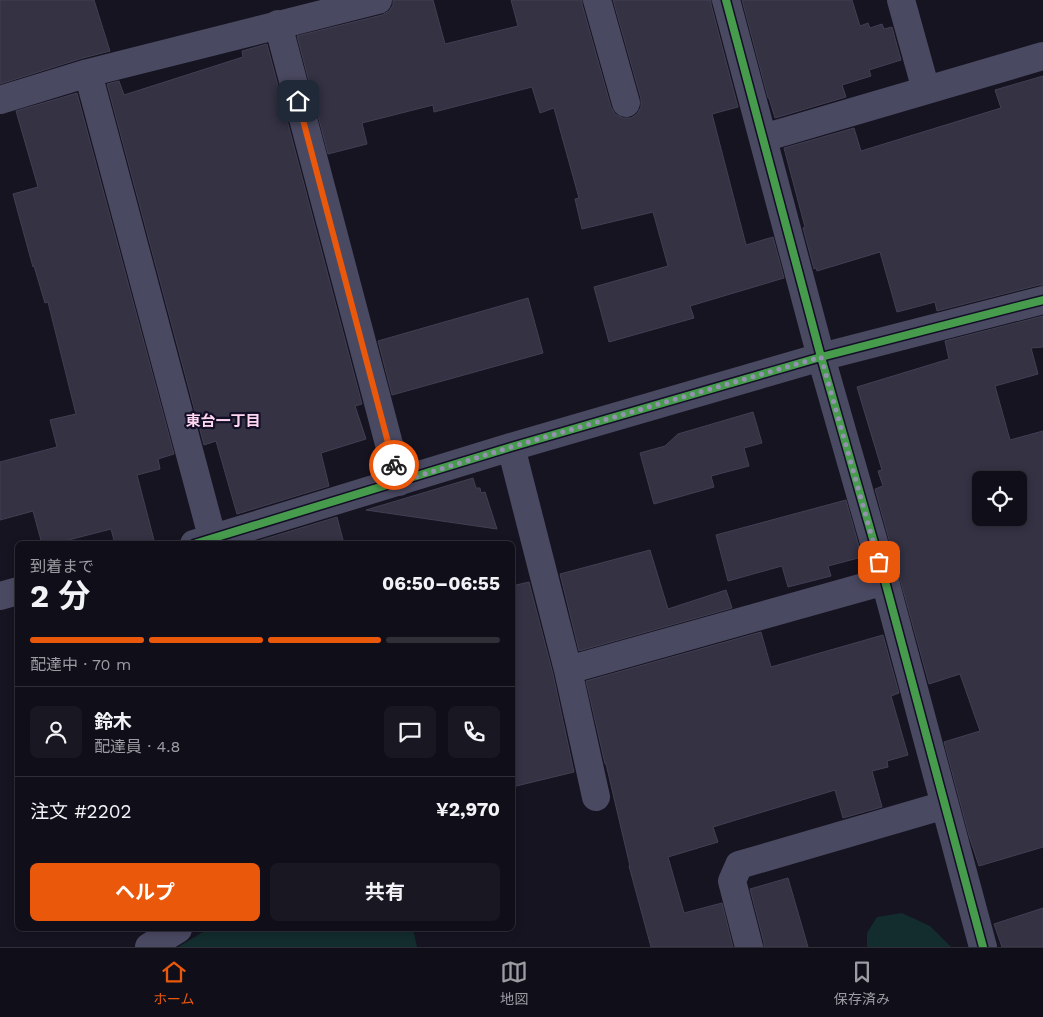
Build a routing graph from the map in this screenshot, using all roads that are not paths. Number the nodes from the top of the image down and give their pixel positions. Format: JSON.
{"nodes":[{"id":1,"x":378,"y":0,"type":"edge"},
{"id":2,"x":598,"y":0,"type":"edge"},
{"id":3,"x":726,"y":0,"type":"edge"},
{"id":4,"x":901,"y":0,"type":"edge"},
{"id":5,"x":278,"y":24,"type":"junction"},
{"id":6,"x":1043,"y":56,"type":"edge"},
{"id":7,"x":88,"y":73,"type":"junction"},
{"id":8,"x":926,"y":90,"type":"junction"},
{"id":9,"x":0,"y":100,"type":"edge"},
{"id":10,"x":626,"y":103,"type":"dead end"},
{"id":11,"x":762,"y":138,"type":"junction"},
{"id":12,"x":1042,"y":304,"type":"edge"},
{"id":13,"x":821,"y":357,"type":"junction"},
{"id":14,"x":511,"y":447,"type":"junction"},
{"id":15,"x":399,"y":482,"type":"junction"},
{"id":16,"x":207,"y":541,"type":"edge"},
{"id":17,"x":210,"y":541,"type":"edge"},
{"id":18,"x":885,"y":581,"type":"junction"},
{"id":19,"x":15,"y":593,"type":"edge"},
{"id":20,"x":0,"y":596,"type":"edge"},
{"id":21,"x":568,"y":670,"type":"junction"},
{"id":22,"x":596,"y":797,"type":"dead end"},
{"id":23,"x":945,"y":805,"type":"junction"},
{"id":24,"x":175,"y":931,"type":"edge"},
{"id":25,"x":148,"y":947,"type":"edge"},
{"id":26,"x":749,"y":947,"type":"edge"},
{"id":27,"x":983,"y":947,"type":"edge"}],
"edges":[{"from":1,"to":5,"type":"street"},
{"from":2,"to":10,"type":"street"},
{"from":3,"to":11,"type":"street"},
{"from":4,"to":8,"type":"street"},
{"from":5,"to":7,"type":"street"},
{"from":5,"to":15,"type":"street"},
{"from":6,"to":8,"type":"street"},
{"from":7,"to":9,"type":"street"},
{"from":7,"to":16,"type":"street"},
{"from":8,"to":11,"type":"street"},
{"from":11,"to":13,"type":"street"},
{"from":12,"to":13,"type":"street"},
{"from":13,"to":14,"type":"street"},
{"from":13,"to":18,"type":"street"},
{"from":14,"to":15,"type":"street"},
{"from":14,"to":21,"type":"street"},
{"from":15,"to":17,"type":"street"},
{"from":18,"to":21,"type":"street"},
{"from":18,"to":23,"type":"street"},
{"from":19,"to":20,"type":"street"},
{"from":21,"to":22,"type":"street"},
{"from":23,"to":26,"type":"street"},
{"from":23,"to":27,"type":"street"},
{"from":24,"to":25,"type":"street"}]}
